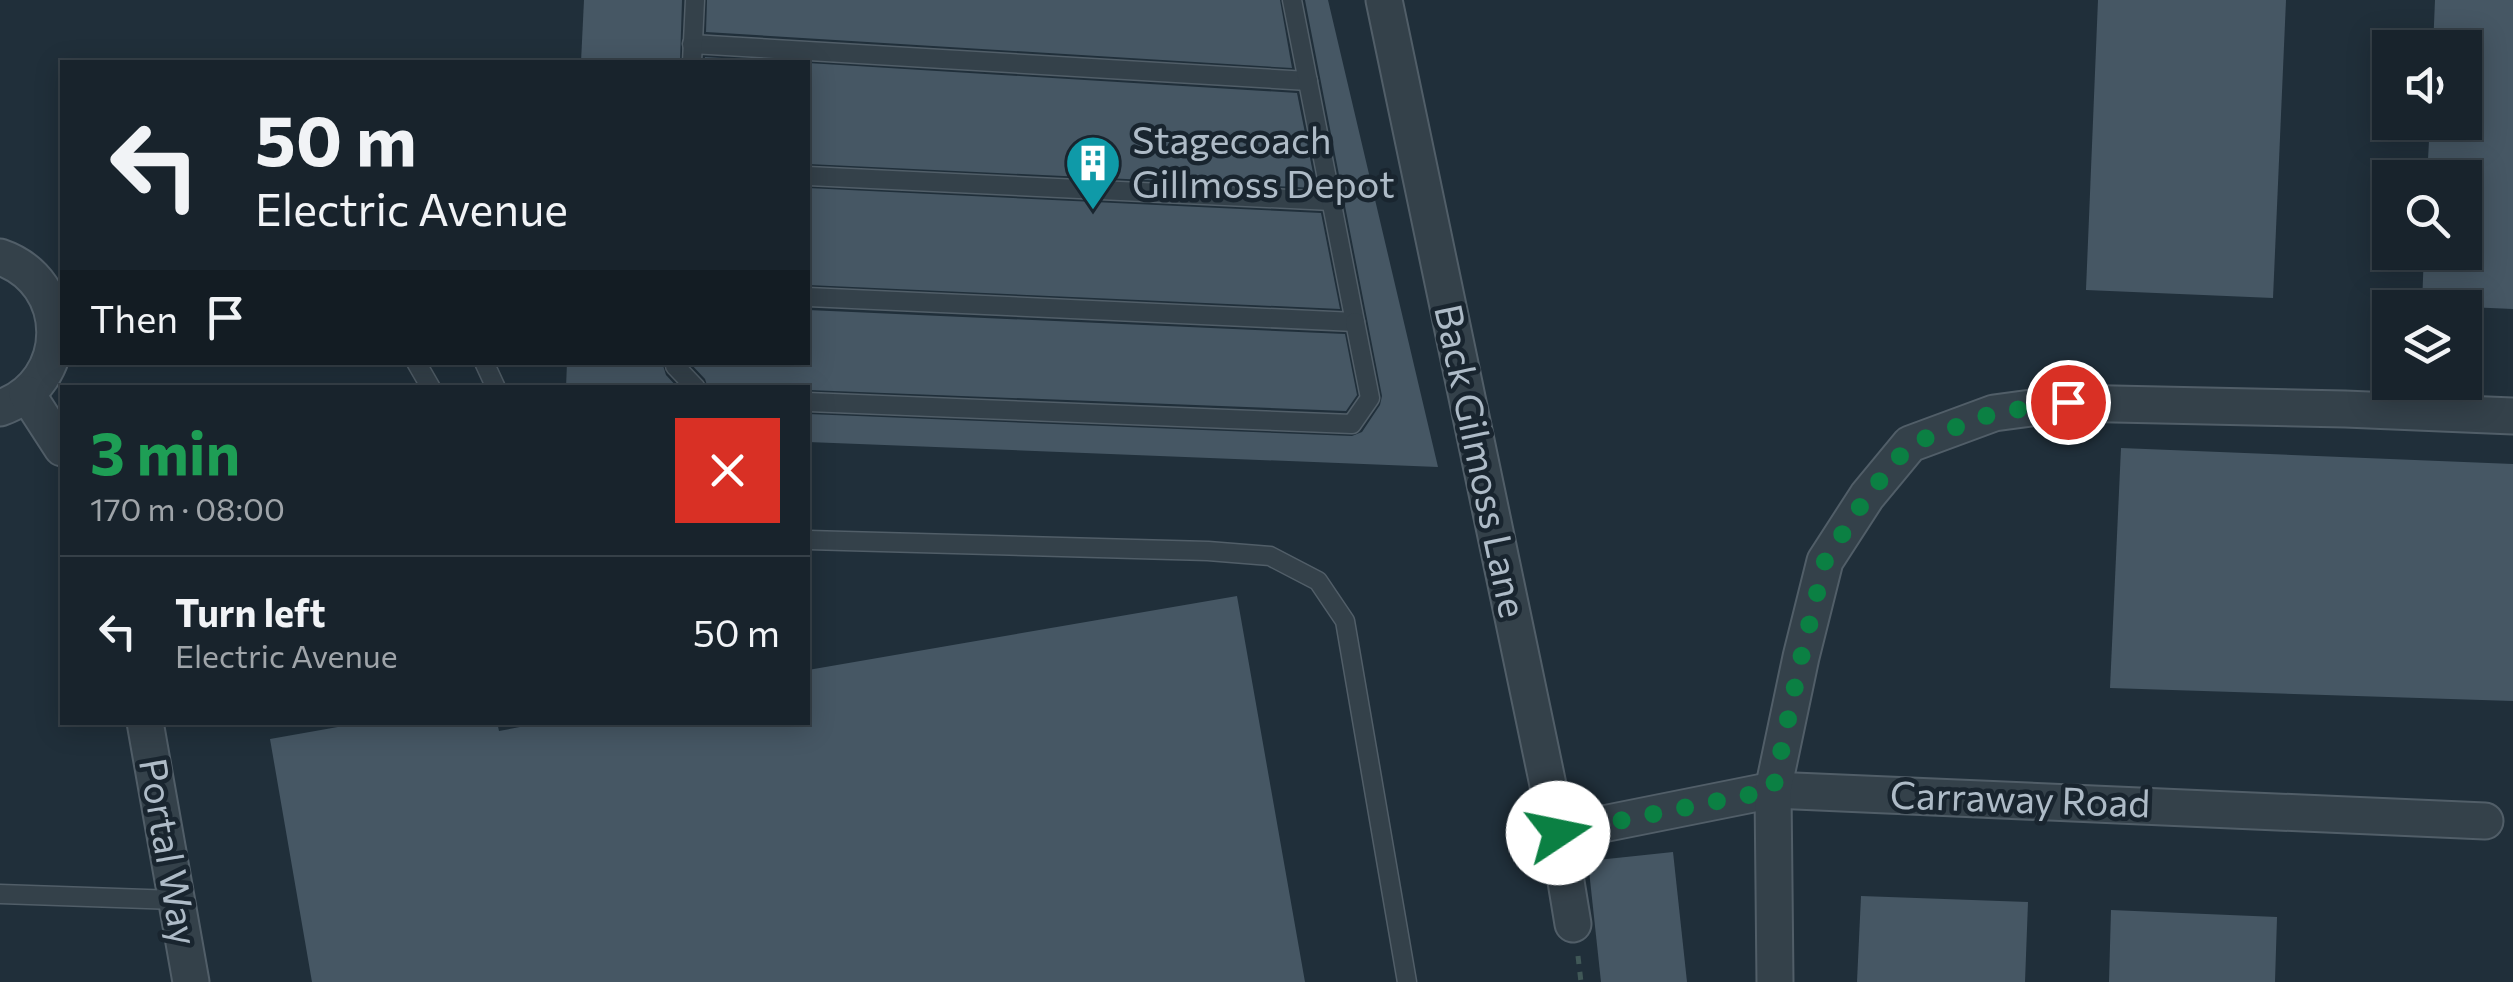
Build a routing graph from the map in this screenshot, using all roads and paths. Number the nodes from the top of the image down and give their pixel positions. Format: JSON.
{"nodes":[{"id":1,"x":694,"y":0,"type":"edge"},
{"id":2,"x":1292,"y":0,"type":"edge"},
{"id":3,"x":1384,"y":0,"type":"edge"},
{"id":4,"x":692,"y":54,"type":"edge"},
{"id":5,"x":1308,"y":81,"type":"junction"},
{"id":6,"x":810,"y":176,"type":"edge"},
{"id":7,"x":1331,"y":201,"type":"junction"},
{"id":8,"x":0,"y":257,"type":"edge"},
{"id":9,"x":52,"y":285,"type":"edge"},
{"id":10,"x":810,"y":297,"type":"edge"},
{"id":11,"x":1355,"y":322,"type":"junction"},
{"id":12,"x":675,"y":365,"type":"edge"},
{"id":13,"x":693,"y":385,"type":"edge"},
{"id":14,"x":13,"y":401,"type":"edge"},
{"id":15,"x":810,"y":402,"type":"edge"},
{"id":16,"x":2513,"y":416,"type":"edge"},
{"id":17,"x":60,"y":446,"type":"edge"},
{"id":18,"x":810,"y":540,"type":"edge"},
{"id":19,"x":146,"y":725,"type":"edge"},
{"id":20,"x":1773,"y":790,"type":"junction"},
{"id":21,"x":2485,"y":821,"type":"dead end"},
{"id":22,"x":1558,"y":833,"type":"junction"},
{"id":23,"x":0,"y":894,"type":"edge"},
{"id":24,"x":176,"y":900,"type":"junction"},
{"id":25,"x":1573,"y":924,"type":"dead end"},
{"id":26,"x":190,"y":982,"type":"edge"},
{"id":27,"x":1407,"y":982,"type":"edge"},
{"id":28,"x":1775,"y":982,"type":"edge"}],
"edges":[{"from":1,"to":4,"type":"lane"},
{"from":2,"to":5,"type":"lane"},
{"from":3,"to":22,"type":"street","name":"Back Gilmoss Lane"},
{"from":4,"to":5,"type":"lane"},
{"from":5,"to":7,"type":"lane"},
{"from":6,"to":7,"type":"lane"},
{"from":7,"to":11,"type":"lane"},
{"from":8,"to":9,"type":"street"},
{"from":9,"to":14,"type":"street"},
{"from":10,"to":11,"type":"lane"},
{"from":11,"to":15,"type":"lane"},
{"from":12,"to":13,"type":"lane"},
{"from":14,"to":17,"type":"street"},
{"from":16,"to":20,"type":"street"},
{"from":18,"to":27,"type":"lane"},
{"from":19,"to":24,"type":"street","name":"Portal Way"},
{"from":20,"to":21,"type":"street","name":"Carraway Road"},
{"from":20,"to":22,"type":"street","name":"Carraway Road"},
{"from":20,"to":28,"type":"street"},
{"from":22,"to":25,"type":"street","name":"Back Gilmoss Lane"},
{"from":23,"to":24,"type":"lane"},
{"from":24,"to":26,"type":"street","name":"Portal Way"}]}
